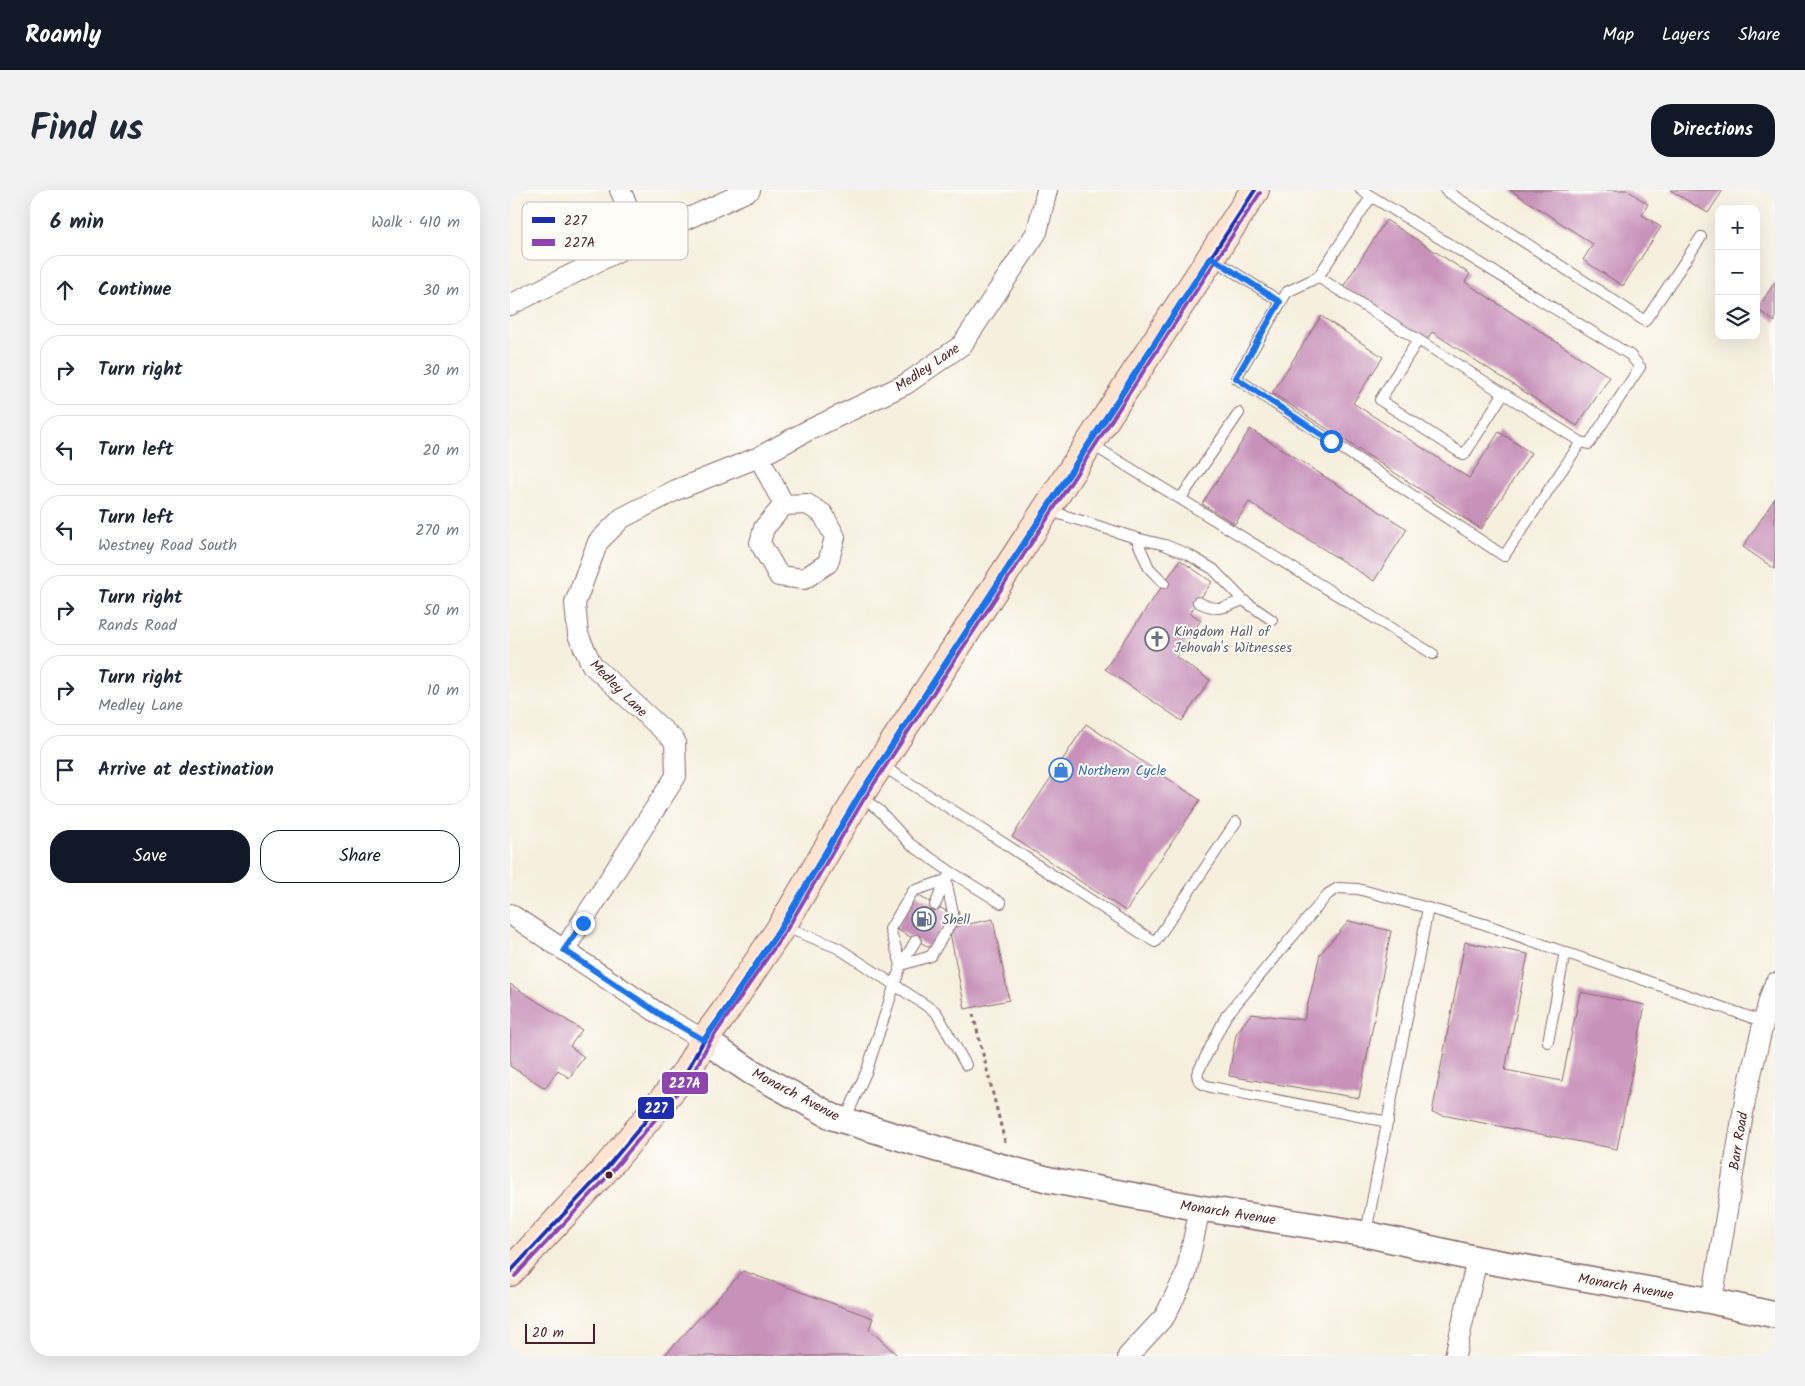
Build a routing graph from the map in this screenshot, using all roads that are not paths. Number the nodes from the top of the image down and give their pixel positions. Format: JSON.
{"nodes":[{"id":1,"x":620,"y":190,"type":"edge"},
{"id":2,"x":750,"y":190,"type":"edge"},
{"id":3,"x":1047,"y":190,"type":"edge"},
{"id":4,"x":1255,"y":190,"type":"edge"},
{"id":5,"x":1361,"y":190,"type":"edge"},
{"id":6,"x":1445,"y":190,"type":"edge"},
{"id":7,"x":1371,"y":198,"type":"junction"},
{"id":8,"x":626,"y":202,"type":"edge"},
{"id":9,"x":688,"y":219,"type":"edge"},
{"id":10,"x":1701,"y":237,"type":"dead end"},
{"id":11,"x":1211,"y":257,"type":"junction"},
{"id":12,"x":601,"y":260,"type":"edge"},
{"id":13,"x":1318,"y":277,"type":"junction"},
{"id":14,"x":1280,"y":302,"type":"junction"},
{"id":15,"x":510,"y":305,"type":"edge"},
{"id":16,"x":1418,"y":340,"type":"junction"},
{"id":17,"x":1503,"y":394,"type":"junction"},
{"id":18,"x":1239,"y":412,"type":"dead end"},
{"id":19,"x":1581,"y":442,"type":"junction"},
{"id":20,"x":1090,"y":443,"type":"junction"},
{"id":21,"x":759,"y":457,"type":"junction"},
{"id":22,"x":1181,"y":498,"type":"junction"},
{"id":23,"x":784,"y":505,"type":"dead end"},
{"id":24,"x":1046,"y":509,"type":"junction"},
{"id":25,"x":1136,"y":538,"type":"junction"},
{"id":26,"x":1164,"y":582,"type":"dead end"},
{"id":27,"x":1243,"y":600,"type":"junction"},
{"id":28,"x":1198,"y":602,"type":"dead end"},
{"id":29,"x":1272,"y":620,"type":"dead end"},
{"id":30,"x":1433,"y":654,"type":"dead end"},
{"id":31,"x":880,"y":764,"type":"junction"},
{"id":32,"x":859,"y":796,"type":"junction"},
{"id":33,"x":1236,"y":822,"type":"dead end"},
{"id":34,"x":948,"y":876,"type":"junction"},
{"id":35,"x":1001,"y":903,"type":"dead end"},
{"id":36,"x":935,"y":904,"type":"dead end"},
{"id":37,"x":1428,"y":908,"type":"junction"},
{"id":38,"x":510,"y":914,"type":"edge"},
{"id":39,"x":782,"y":926,"type":"junction"},
{"id":40,"x":916,"y":940,"type":"dead end"},
{"id":41,"x":564,"y":950,"type":"junction"},
{"id":42,"x":1565,"y":952,"type":"junction"},
{"id":43,"x":901,"y":965,"type":"junction"},
{"id":44,"x":1775,"y":983,"type":"edge"},
{"id":45,"x":895,"y":984,"type":"junction"},
{"id":46,"x":1764,"y":1022,"type":"junction"},
{"id":47,"x":704,"y":1040,"type":"junction"},
{"id":48,"x":1548,"y":1042,"type":"dead end"},
{"id":49,"x":966,"y":1065,"type":"dead end"},
{"id":50,"x":845,"y":1121,"type":"junction"},
{"id":51,"x":1388,"y":1122,"type":"junction"},
{"id":52,"x":1200,"y":1208,"type":"junction"},
{"id":53,"x":1366,"y":1234,"type":"junction"},
{"id":54,"x":1477,"y":1260,"type":"junction"},
{"id":55,"x":510,"y":1272,"type":"edge"},
{"id":56,"x":1712,"y":1301,"type":"junction"},
{"id":57,"x":1775,"y":1315,"type":"edge"},
{"id":58,"x":1128,"y":1356,"type":"edge"},
{"id":59,"x":1455,"y":1356,"type":"edge"}],
"edges":[{"from":1,"to":8,"type":"street"},
{"from":2,"to":9,"type":"street"},
{"from":3,"to":21,"type":"street","name":"Medley Lane"},
{"from":4,"to":11,"type":"main road"},
{"from":5,"to":7,"type":"lane"},
{"from":6,"to":10,"type":"lane"},
{"from":7,"to":13,"type":"lane"},
{"from":7,"to":19,"type":"lane"},
{"from":11,"to":14,"type":"lane"},
{"from":11,"to":20,"type":"main road"},
{"from":12,"to":15,"type":"street"},
{"from":13,"to":14,"type":"lane"},
{"from":13,"to":16,"type":"lane"},
{"from":14,"to":19,"type":"lane"},
{"from":16,"to":17,"type":"lane"},
{"from":16,"to":17,"type":"lane"},
{"from":17,"to":19,"type":"lane"},
{"from":18,"to":22,"type":"lane"},
{"from":20,"to":22,"type":"lane"},
{"from":20,"to":24,"type":"main road"},
{"from":21,"to":23,"type":"street"},
{"from":21,"to":41,"type":"street","name":"Medley Lane"},
{"from":22,"to":30,"type":"lane"},
{"from":24,"to":25,"type":"lane"},
{"from":24,"to":31,"type":"main road"},
{"from":25,"to":26,"type":"lane"},
{"from":25,"to":27,"type":"lane"},
{"from":27,"to":28,"type":"lane"},
{"from":27,"to":29,"type":"lane"},
{"from":31,"to":32,"type":"main road"},
{"from":31,"to":33,"type":"lane"},
{"from":32,"to":34,"type":"lane"},
{"from":32,"to":39,"type":"main road"},
{"from":34,"to":35,"type":"lane"},
{"from":34,"to":36,"type":"lane"},
{"from":34,"to":43,"type":"lane"},
{"from":34,"to":43,"type":"lane"},
{"from":37,"to":42,"type":"lane"},
{"from":37,"to":51,"type":"lane"},
{"from":37,"to":51,"type":"lane"},
{"from":38,"to":41,"type":"street"},
{"from":39,"to":45,"type":"lane"},
{"from":39,"to":47,"type":"main road"},
{"from":40,"to":43,"type":"lane"},
{"from":41,"to":47,"type":"street"},
{"from":42,"to":46,"type":"lane"},
{"from":42,"to":48,"type":"lane"},
{"from":43,"to":45,"type":"lane"},
{"from":44,"to":46,"type":"street","name":"Barr Road"},
{"from":45,"to":49,"type":"lane"},
{"from":45,"to":50,"type":"lane"},
{"from":46,"to":56,"type":"street","name":"Barr Road"},
{"from":47,"to":50,"type":"street","name":"Monarch Avenue"},
{"from":47,"to":55,"type":"main road"},
{"from":50,"to":52,"type":"street","name":"Monarch Avenue"},
{"from":51,"to":53,"type":"lane"},
{"from":52,"to":53,"type":"street","name":"Monarch Avenue"},
{"from":52,"to":58,"type":"street"},
{"from":53,"to":54,"type":"street","name":"Monarch Avenue"},
{"from":54,"to":56,"type":"street","name":"Monarch Avenue"},
{"from":54,"to":59,"type":"street"},
{"from":56,"to":57,"type":"street","name":"Monarch Avenue"}]}
